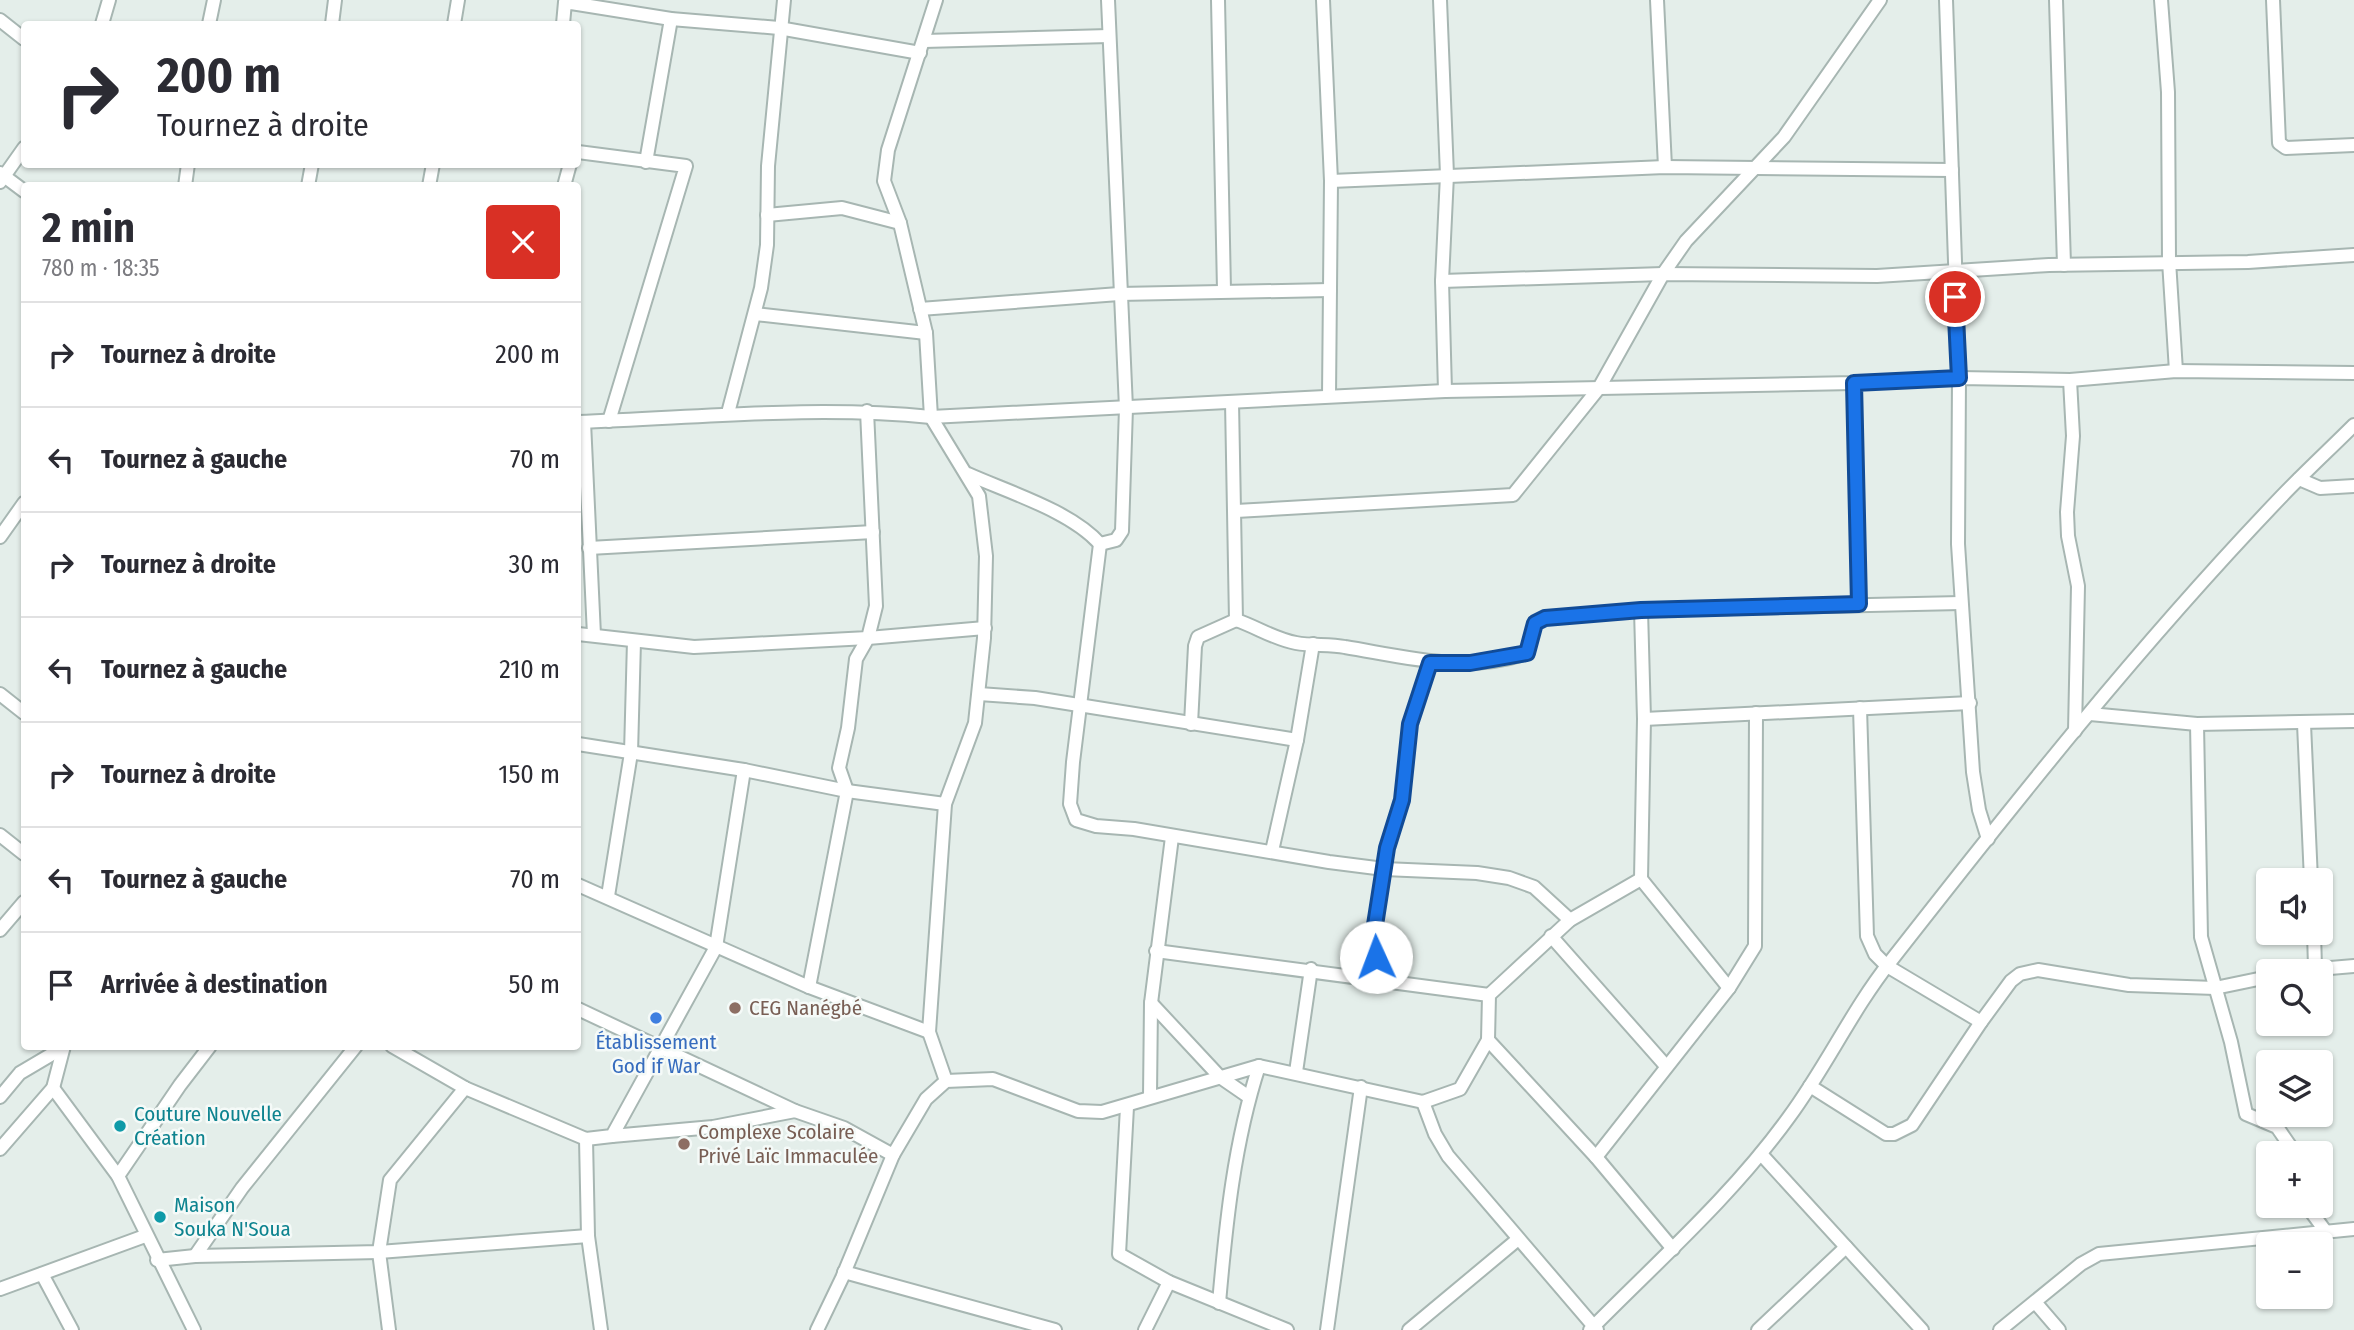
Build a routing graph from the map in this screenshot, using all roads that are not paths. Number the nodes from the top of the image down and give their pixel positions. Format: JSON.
{"nodes":[{"id":1,"x":109,"y":0,"type":"edge"},
{"id":2,"x":214,"y":0,"type":"edge"},
{"id":3,"x":335,"y":0,"type":"edge"},
{"id":4,"x":458,"y":0,"type":"edge"},
{"id":5,"x":784,"y":0,"type":"edge"},
{"id":6,"x":936,"y":0,"type":"edge"},
{"id":7,"x":1108,"y":0,"type":"edge"},
{"id":8,"x":1218,"y":0,"type":"edge"},
{"id":9,"x":1323,"y":0,"type":"edge"},
{"id":10,"x":1440,"y":0,"type":"edge"},
{"id":11,"x":1657,"y":0,"type":"edge"},
{"id":12,"x":1880,"y":0,"type":"edge"},
{"id":13,"x":1945,"y":0,"type":"edge"},
{"id":14,"x":2056,"y":0,"type":"edge"},
{"id":15,"x":2161,"y":0,"type":"edge"},
{"id":16,"x":2273,"y":0,"type":"edge"},
{"id":17,"x":565,"y":1,"type":"edge"},
{"id":18,"x":671,"y":19,"type":"junction"},
{"id":19,"x":0,"y":20,"type":"edge"},
{"id":20,"x":103,"y":21,"type":"edge"},
{"id":21,"x":210,"y":21,"type":"edge"},
{"id":22,"x":332,"y":21,"type":"edge"},
{"id":23,"x":454,"y":21,"type":"edge"},
{"id":24,"x":563,"y":21,"type":"edge"},
{"id":25,"x":779,"y":28,"type":"junction"},
{"id":26,"x":1109,"y":36,"type":"junction"},
{"id":27,"x":21,"y":37,"type":"edge"},
{"id":28,"x":922,"y":47,"type":"junction"},
{"id":29,"x":2354,"y":145,"type":"edge"},
{"id":30,"x":21,"y":152,"type":"edge"},
{"id":31,"x":581,"y":152,"type":"edge"},
{"id":32,"x":646,"y":162,"type":"junction"},
{"id":33,"x":1665,"y":167,"type":"junction"},
{"id":34,"x":1752,"y":170,"type":"junction"},
{"id":35,"x":1952,"y":170,"type":"junction"},
{"id":36,"x":1447,"y":175,"type":"junction"},
{"id":37,"x":1,"y":177,"type":"edge"},
{"id":38,"x":1331,"y":181,"type":"junction"},
{"id":39,"x":21,"y":189,"type":"edge"},
{"id":40,"x":768,"y":215,"type":"junction"},
{"id":41,"x":900,"y":223,"type":"junction"},
{"id":42,"x":2354,"y":255,"type":"edge"},
{"id":43,"x":2169,"y":261,"type":"junction"},
{"id":44,"x":2064,"y":265,"type":"junction"},
{"id":45,"x":1954,"y":270,"type":"junction"},
{"id":46,"x":1663,"y":274,"type":"junction"},
{"id":47,"x":1442,"y":281,"type":"junction"},
{"id":48,"x":1224,"y":290,"type":"junction"},
{"id":49,"x":1330,"y":290,"type":"junction"},
{"id":50,"x":1119,"y":295,"type":"junction"},
{"id":51,"x":920,"y":309,"type":"junction"},
{"id":52,"x":755,"y":314,"type":"junction"},
{"id":53,"x":926,"y":333,"type":"junction"},
{"id":54,"x":2176,"y":371,"type":"junction"},
{"id":55,"x":2354,"y":373,"type":"edge"},
{"id":56,"x":1959,"y":378,"type":"junction"},
{"id":57,"x":2070,"y":380,"type":"junction"},
{"id":58,"x":1854,"y":383,"type":"junction"},
{"id":59,"x":1599,"y":388,"type":"junction"},
{"id":60,"x":1445,"y":391,"type":"junction"},
{"id":61,"x":1329,"y":397,"type":"junction"},
{"id":62,"x":1232,"y":402,"type":"junction"},
{"id":63,"x":1126,"y":408,"type":"junction"},
{"id":64,"x":867,"y":411,"type":"junction"},
{"id":65,"x":728,"y":413,"type":"junction"},
{"id":66,"x":931,"y":418,"type":"junction"},
{"id":67,"x":609,"y":421,"type":"junction"},
{"id":68,"x":581,"y":422,"type":"edge"},
{"id":69,"x":2354,"y":425,"type":"edge"},
{"id":70,"x":967,"y":474,"type":"junction"},
{"id":71,"x":2300,"y":479,"type":"junction"},
{"id":72,"x":2354,"y":486,"type":"edge"},
{"id":73,"x":21,"y":507,"type":"edge"},
{"id":74,"x":1236,"y":511,"type":"junction"},
{"id":75,"x":873,"y":532,"type":"junction"},
{"id":76,"x":0,"y":537,"type":"edge"},
{"id":77,"x":1100,"y":544,"type":"junction"},
{"id":78,"x":589,"y":548,"type":"junction"},
{"id":79,"x":1961,"y":603,"type":"junction"},
{"id":80,"x":1859,"y":604,"type":"junction"},
{"id":81,"x":1641,"y":610,"type":"junction"},
{"id":82,"x":1236,"y":620,"type":"junction"},
{"id":83,"x":985,"y":628,"type":"junction"},
{"id":84,"x":581,"y":634,"type":"edge"},
{"id":85,"x":594,"y":635,"type":"junction"},
{"id":86,"x":868,"y":638,"type":"junction"},
{"id":87,"x":634,"y":641,"type":"junction"},
{"id":88,"x":1313,"y":644,"type":"junction"},
{"id":89,"x":1430,"y":663,"type":"junction"},
{"id":90,"x":0,"y":694,"type":"edge"},
{"id":91,"x":979,"y":694,"type":"junction"},
{"id":92,"x":1970,"y":704,"type":"junction"},
{"id":93,"x":1080,"y":707,"type":"junction"},
{"id":94,"x":1860,"y":708,"type":"junction"},
{"id":95,"x":21,"y":711,"type":"edge"},
{"id":96,"x":1756,"y":713,"type":"junction"},
{"id":97,"x":2090,"y":714,"type":"junction"},
{"id":98,"x":1644,"y":719,"type":"junction"},
{"id":99,"x":2354,"y":722,"type":"edge"},
{"id":100,"x":1191,"y":724,"type":"junction"},
{"id":101,"x":2197,"y":724,"type":"junction"},
{"id":102,"x":2304,"y":724,"type":"junction"},
{"id":103,"x":2075,"y":731,"type":"junction"},
{"id":104,"x":1297,"y":740,"type":"junction"},
{"id":105,"x":581,"y":745,"type":"edge"},
{"id":106,"x":631,"y":753,"type":"junction"},
{"id":107,"x":744,"y":770,"type":"junction"},
{"id":108,"x":847,"y":792,"type":"junction"},
{"id":109,"x":945,"y":804,"type":"junction"},
{"id":110,"x":0,"y":835,"type":"edge"},
{"id":111,"x":1172,"y":837,"type":"junction"},
{"id":112,"x":1988,"y":839,"type":"junction"},
{"id":113,"x":1272,"y":851,"type":"junction"},
{"id":114,"x":21,"y":852,"type":"edge"},
{"id":115,"x":2310,"y":868,"type":"edge"},
{"id":116,"x":1384,"y":869,"type":"junction"},
{"id":117,"x":1641,"y":878,"type":"junction"},
{"id":118,"x":581,"y":886,"type":"edge"},
{"id":119,"x":608,"y":896,"type":"junction"},
{"id":120,"x":21,"y":906,"type":"edge"},
{"id":121,"x":1570,"y":920,"type":"junction"},
{"id":122,"x":0,"y":930,"type":"edge"},
{"id":123,"x":1550,"y":936,"type":"junction"},
{"id":124,"x":716,"y":947,"type":"junction"},
{"id":125,"x":1156,"y":951,"type":"junction"},
{"id":126,"x":1887,"y":966,"type":"junction"},
{"id":127,"x":2354,"y":966,"type":"edge"},
{"id":128,"x":2333,"y":967,"type":"edge"},
{"id":129,"x":1311,"y":969,"type":"junction"},
{"id":130,"x":1381,"y":979,"type":"junction"},
{"id":131,"x":2256,"y":979,"type":"edge"},
{"id":132,"x":809,"y":987,"type":"junction"},
{"id":133,"x":1729,"y":988,"type":"junction"},
{"id":134,"x":2215,"y":988,"type":"junction"},
{"id":135,"x":1489,"y":995,"type":"junction"},
{"id":136,"x":1151,"y":1003,"type":"junction"},
{"id":137,"x":581,"y":1010,"type":"edge"},
{"id":138,"x":1980,"y":1022,"type":"junction"},
{"id":139,"x":929,"y":1032,"type":"junction"},
{"id":140,"x":1488,"y":1040,"type":"junction"},
{"id":141,"x":661,"y":1048,"type":"junction"},
{"id":142,"x":59,"y":1050,"type":"edge"},
{"id":143,"x":63,"y":1050,"type":"edge"},
{"id":144,"x":207,"y":1050,"type":"edge"},
{"id":145,"x":353,"y":1050,"type":"edge"},
{"id":146,"x":399,"y":1050,"type":"edge"},
{"id":147,"x":1259,"y":1066,"type":"junction"},
{"id":148,"x":1666,"y":1066,"type":"junction"},
{"id":149,"x":1296,"y":1072,"type":"junction"},
{"id":150,"x":1220,"y":1077,"type":"junction"},
{"id":151,"x":946,"y":1081,"type":"junction"},
{"id":152,"x":1361,"y":1087,"type":"junction"},
{"id":153,"x":1810,"y":1087,"type":"junction"},
{"id":154,"x":53,"y":1088,"type":"junction"},
{"id":155,"x":465,"y":1088,"type":"junction"},
{"id":156,"x":1150,"y":1096,"type":"junction"},
{"id":157,"x":0,"y":1097,"type":"edge"},
{"id":158,"x":1249,"y":1097,"type":"junction"},
{"id":159,"x":1423,"y":1102,"type":"junction"},
{"id":160,"x":1127,"y":1107,"type":"junction"},
{"id":161,"x":795,"y":1111,"type":"junction"},
{"id":162,"x":612,"y":1136,"type":"junction"},
{"id":163,"x":586,"y":1139,"type":"junction"},
{"id":164,"x":2287,"y":1141,"type":"edge"},
{"id":165,"x":0,"y":1149,"type":"edge"},
{"id":166,"x":1761,"y":1154,"type":"junction"},
{"id":167,"x":893,"y":1155,"type":"junction"},
{"id":168,"x":1596,"y":1157,"type":"junction"},
{"id":169,"x":118,"y":1176,"type":"junction"},
{"id":170,"x":2354,"y":1229,"type":"edge"},
{"id":171,"x":2333,"y":1232,"type":"edge"},
{"id":172,"x":145,"y":1236,"type":"junction"},
{"id":173,"x":587,"y":1237,"type":"junction"},
{"id":174,"x":2256,"y":1239,"type":"edge"},
{"id":175,"x":1517,"y":1240,"type":"junction"},
{"id":176,"x":1846,"y":1247,"type":"junction"},
{"id":177,"x":1672,"y":1249,"type":"junction"},
{"id":178,"x":379,"y":1252,"type":"junction"},
{"id":179,"x":195,"y":1256,"type":"junction"},
{"id":180,"x":157,"y":1260,"type":"junction"},
{"id":181,"x":844,"y":1272,"type":"junction"},
{"id":182,"x":43,"y":1274,"type":"junction"},
{"id":183,"x":1169,"y":1282,"type":"junction"},
{"id":184,"x":0,"y":1289,"type":"edge"},
{"id":185,"x":2035,"y":1302,"type":"junction"},
{"id":186,"x":1219,"y":1303,"type":"junction"},
{"id":187,"x":1767,"y":1327,"type":"edge"},
{"id":188,"x":1593,"y":1329,"type":"edge"},
{"id":189,"x":72,"y":1330,"type":"edge"},
{"id":190,"x":194,"y":1330,"type":"edge"},
{"id":191,"x":389,"y":1330,"type":"edge"},
{"id":192,"x":601,"y":1330,"type":"edge"},
{"id":193,"x":817,"y":1330,"type":"edge"},
{"id":194,"x":1055,"y":1330,"type":"edge"},
{"id":195,"x":1145,"y":1330,"type":"edge"},
{"id":196,"x":1287,"y":1330,"type":"edge"},
{"id":197,"x":1327,"y":1330,"type":"edge"},
{"id":198,"x":1409,"y":1330,"type":"edge"},
{"id":199,"x":1922,"y":1330,"type":"edge"},
{"id":200,"x":2000,"y":1330,"type":"edge"},
{"id":201,"x":2059,"y":1330,"type":"edge"}],
"edges":[{"from":1,"to":20,"type":"street"},
{"from":2,"to":21,"type":"street"},
{"from":3,"to":22,"type":"street"},
{"from":4,"to":23,"type":"street"},
{"from":5,"to":25,"type":"street"},
{"from":6,"to":28,"type":"street"},
{"from":7,"to":26,"type":"street"},
{"from":8,"to":48,"type":"street"},
{"from":9,"to":38,"type":"street"},
{"from":10,"to":36,"type":"street"},
{"from":11,"to":33,"type":"street"},
{"from":12,"to":34,"type":"street"},
{"from":13,"to":35,"type":"street"},
{"from":14,"to":44,"type":"street"},
{"from":15,"to":43,"type":"street"},
{"from":16,"to":29,"type":"street"},
{"from":17,"to":18,"type":"street"},
{"from":17,"to":24,"type":"street"},
{"from":18,"to":25,"type":"street"},
{"from":18,"to":32,"type":"street"},
{"from":19,"to":27,"type":"street"},
{"from":25,"to":28,"type":"street"},
{"from":25,"to":40,"type":"street"},
{"from":26,"to":28,"type":"street"},
{"from":26,"to":50,"type":"street"},
{"from":28,"to":41,"type":"street"},
{"from":30,"to":37,"type":"street"},
{"from":31,"to":32,"type":"street"},
{"from":32,"to":67,"type":"street"},
{"from":33,"to":34,"type":"street"},
{"from":33,"to":36,"type":"street"},
{"from":34,"to":35,"type":"street"},
{"from":34,"to":46,"type":"street"},
{"from":35,"to":45,"type":"street"},
{"from":36,"to":38,"type":"street"},
{"from":36,"to":47,"type":"street"},
{"from":37,"to":39,"type":"street"},
{"from":38,"to":49,"type":"street"},
{"from":40,"to":41,"type":"street"},
{"from":40,"to":52,"type":"street"},
{"from":41,"to":51,"type":"street"},
{"from":42,"to":43,"type":"street"},
{"from":43,"to":44,"type":"street"},
{"from":43,"to":54,"type":"street"},
{"from":44,"to":45,"type":"street"},
{"from":45,"to":46,"type":"street"},
{"from":45,"to":56,"type":"street"},
{"from":46,"to":47,"type":"street"},
{"from":46,"to":59,"type":"street"},
{"from":47,"to":60,"type":"street"},
{"from":48,"to":49,"type":"street"},
{"from":48,"to":50,"type":"street"},
{"from":49,"to":61,"type":"street"},
{"from":50,"to":51,"type":"street"},
{"from":50,"to":63,"type":"street"},
{"from":51,"to":53,"type":"street"},
{"from":52,"to":53,"type":"street"},
{"from":52,"to":65,"type":"street"},
{"from":53,"to":66,"type":"street"},
{"from":54,"to":55,"type":"street"},
{"from":54,"to":57,"type":"street"},
{"from":56,"to":57,"type":"street"},
{"from":56,"to":58,"type":"street"},
{"from":56,"to":79,"type":"street"},
{"from":57,"to":103,"type":"street"},
{"from":58,"to":59,"type":"street"},
{"from":58,"to":80,"type":"street"},
{"from":59,"to":60,"type":"street"},
{"from":59,"to":74,"type":"street"},
{"from":60,"to":61,"type":"street"},
{"from":61,"to":62,"type":"street"},
{"from":62,"to":63,"type":"street"},
{"from":62,"to":74,"type":"street"},
{"from":63,"to":66,"type":"street"},
{"from":63,"to":77,"type":"street"},
{"from":64,"to":65,"type":"street"},
{"from":64,"to":66,"type":"street"},
{"from":64,"to":75,"type":"street"},
{"from":65,"to":67,"type":"street"},
{"from":66,"to":70,"type":"street"},
{"from":67,"to":68,"type":"street"},
{"from":68,"to":78,"type":"street"},
{"from":69,"to":71,"type":"street"},
{"from":70,"to":77,"type":"street"},
{"from":70,"to":83,"type":"street"},
{"from":71,"to":72,"type":"street"},
{"from":71,"to":97,"type":"street"},
{"from":73,"to":76,"type":"street"},
{"from":74,"to":82,"type":"street"},
{"from":75,"to":78,"type":"street"},
{"from":75,"to":86,"type":"street"},
{"from":77,"to":93,"type":"street"},
{"from":78,"to":85,"type":"street"},
{"from":79,"to":80,"type":"street"},
{"from":79,"to":92,"type":"street"},
{"from":80,"to":81,"type":"street"},
{"from":81,"to":89,"type":"street"},
{"from":81,"to":98,"type":"street"},
{"from":82,"to":88,"type":"street"},
{"from":82,"to":100,"type":"street"},
{"from":83,"to":86,"type":"street"},
{"from":83,"to":91,"type":"street"},
{"from":84,"to":85,"type":"street"},
{"from":85,"to":87,"type":"street"},
{"from":86,"to":87,"type":"street"},
{"from":86,"to":108,"type":"street"},
{"from":87,"to":106,"type":"street"},
{"from":88,"to":89,"type":"street"},
{"from":88,"to":104,"type":"street"},
{"from":89,"to":116,"type":"street"},
{"from":90,"to":95,"type":"street"},
{"from":91,"to":93,"type":"street"},
{"from":91,"to":109,"type":"street"},
{"from":92,"to":94,"type":"street"},
{"from":92,"to":112,"type":"street"},
{"from":93,"to":100,"type":"street"},
{"from":93,"to":111,"type":"street"},
{"from":94,"to":96,"type":"street"},
{"from":94,"to":126,"type":"street"},
{"from":96,"to":98,"type":"street"},
{"from":96,"to":133,"type":"street"},
{"from":97,"to":101,"type":"street"},
{"from":97,"to":103,"type":"street"},
{"from":98,"to":117,"type":"street"},
{"from":99,"to":102,"type":"street"},
{"from":100,"to":104,"type":"street"},
{"from":101,"to":102,"type":"street"},
{"from":101,"to":134,"type":"street"},
{"from":102,"to":115,"type":"street"},
{"from":103,"to":112,"type":"street"},
{"from":104,"to":113,"type":"street"},
{"from":105,"to":106,"type":"street"},
{"from":106,"to":107,"type":"street"},
{"from":106,"to":119,"type":"street"},
{"from":107,"to":108,"type":"street"},
{"from":107,"to":124,"type":"street"},
{"from":108,"to":109,"type":"street"},
{"from":108,"to":132,"type":"street"},
{"from":109,"to":139,"type":"street"},
{"from":110,"to":114,"type":"street"},
{"from":111,"to":113,"type":"street"},
{"from":111,"to":125,"type":"street"},
{"from":112,"to":126,"type":"street"},
{"from":113,"to":116,"type":"street"},
{"from":116,"to":121,"type":"street"},
{"from":116,"to":130,"type":"street"},
{"from":117,"to":121,"type":"street"},
{"from":117,"to":133,"type":"street"},
{"from":118,"to":119,"type":"street"},
{"from":119,"to":124,"type":"street"},
{"from":120,"to":122,"type":"street"},
{"from":121,"to":123,"type":"street"},
{"from":123,"to":135,"type":"street"},
{"from":123,"to":148,"type":"street"},
{"from":124,"to":132,"type":"street"},
{"from":124,"to":141,"type":"street"},
{"from":125,"to":129,"type":"street"},
{"from":125,"to":136,"type":"street"},
{"from":126,"to":138,"type":"street"},
{"from":126,"to":153,"type":"street"},
{"from":127,"to":128,"type":"street"},
{"from":129,"to":130,"type":"street"},
{"from":129,"to":149,"type":"street"},
{"from":130,"to":135,"type":"street"},
{"from":131,"to":134,"type":"street"},
{"from":132,"to":139,"type":"street"},
{"from":133,"to":148,"type":"street"},
{"from":134,"to":138,"type":"street"},
{"from":134,"to":164,"type":"street"},
{"from":135,"to":140,"type":"street"},
{"from":136,"to":150,"type":"street"},
{"from":136,"to":156,"type":"street"},
{"from":137,"to":141,"type":"street"},
{"from":138,"to":153,"type":"street"},
{"from":139,"to":151,"type":"street"},
{"from":140,"to":159,"type":"street"},
{"from":140,"to":168,"type":"street"},
{"from":141,"to":161,"type":"street"},
{"from":141,"to":162,"type":"street"},
{"from":142,"to":157,"type":"street"},
{"from":143,"to":154,"type":"street"},
{"from":144,"to":169,"type":"street"},
{"from":145,"to":179,"type":"street"},
{"from":146,"to":155,"type":"street"},
{"from":147,"to":149,"type":"street"},
{"from":147,"to":150,"type":"street"},
{"from":147,"to":158,"type":"street"},
{"from":148,"to":168,"type":"street"},
{"from":149,"to":152,"type":"street"},
{"from":150,"to":156,"type":"street"},
{"from":150,"to":158,"type":"street"},
{"from":151,"to":160,"type":"street"},
{"from":151,"to":167,"type":"street"},
{"from":152,"to":159,"type":"street"},
{"from":152,"to":197,"type":"street"},
{"from":153,"to":166,"type":"street"},
{"from":154,"to":165,"type":"street"},
{"from":154,"to":169,"type":"street"},
{"from":155,"to":163,"type":"street"},
{"from":155,"to":178,"type":"street"},
{"from":156,"to":160,"type":"street"},
{"from":158,"to":186,"type":"street"},
{"from":159,"to":175,"type":"street"},
{"from":160,"to":183,"type":"street"},
{"from":161,"to":162,"type":"street"},
{"from":161,"to":167,"type":"street"},
{"from":162,"to":163,"type":"street"},
{"from":163,"to":173,"type":"street"},
{"from":166,"to":176,"type":"street"},
{"from":166,"to":177,"type":"street"},
{"from":167,"to":181,"type":"street"},
{"from":168,"to":177,"type":"street"},
{"from":169,"to":172,"type":"street"},
{"from":170,"to":171,"type":"street"},
{"from":172,"to":180,"type":"street"},
{"from":172,"to":182,"type":"street"},
{"from":173,"to":178,"type":"street"},
{"from":173,"to":192,"type":"street"},
{"from":174,"to":185,"type":"street"},
{"from":175,"to":188,"type":"street"},
{"from":175,"to":198,"type":"street"},
{"from":176,"to":187,"type":"street"},
{"from":176,"to":199,"type":"street"},
{"from":177,"to":188,"type":"street"},
{"from":178,"to":179,"type":"street"},
{"from":178,"to":191,"type":"street"},
{"from":179,"to":180,"type":"street"},
{"from":180,"to":190,"type":"street"},
{"from":181,"to":193,"type":"street"},
{"from":181,"to":194,"type":"street"},
{"from":182,"to":184,"type":"street"},
{"from":182,"to":189,"type":"street"},
{"from":183,"to":186,"type":"street"},
{"from":183,"to":195,"type":"street"},
{"from":185,"to":200,"type":"street"},
{"from":185,"to":201,"type":"street"},
{"from":186,"to":196,"type":"street"}]}
